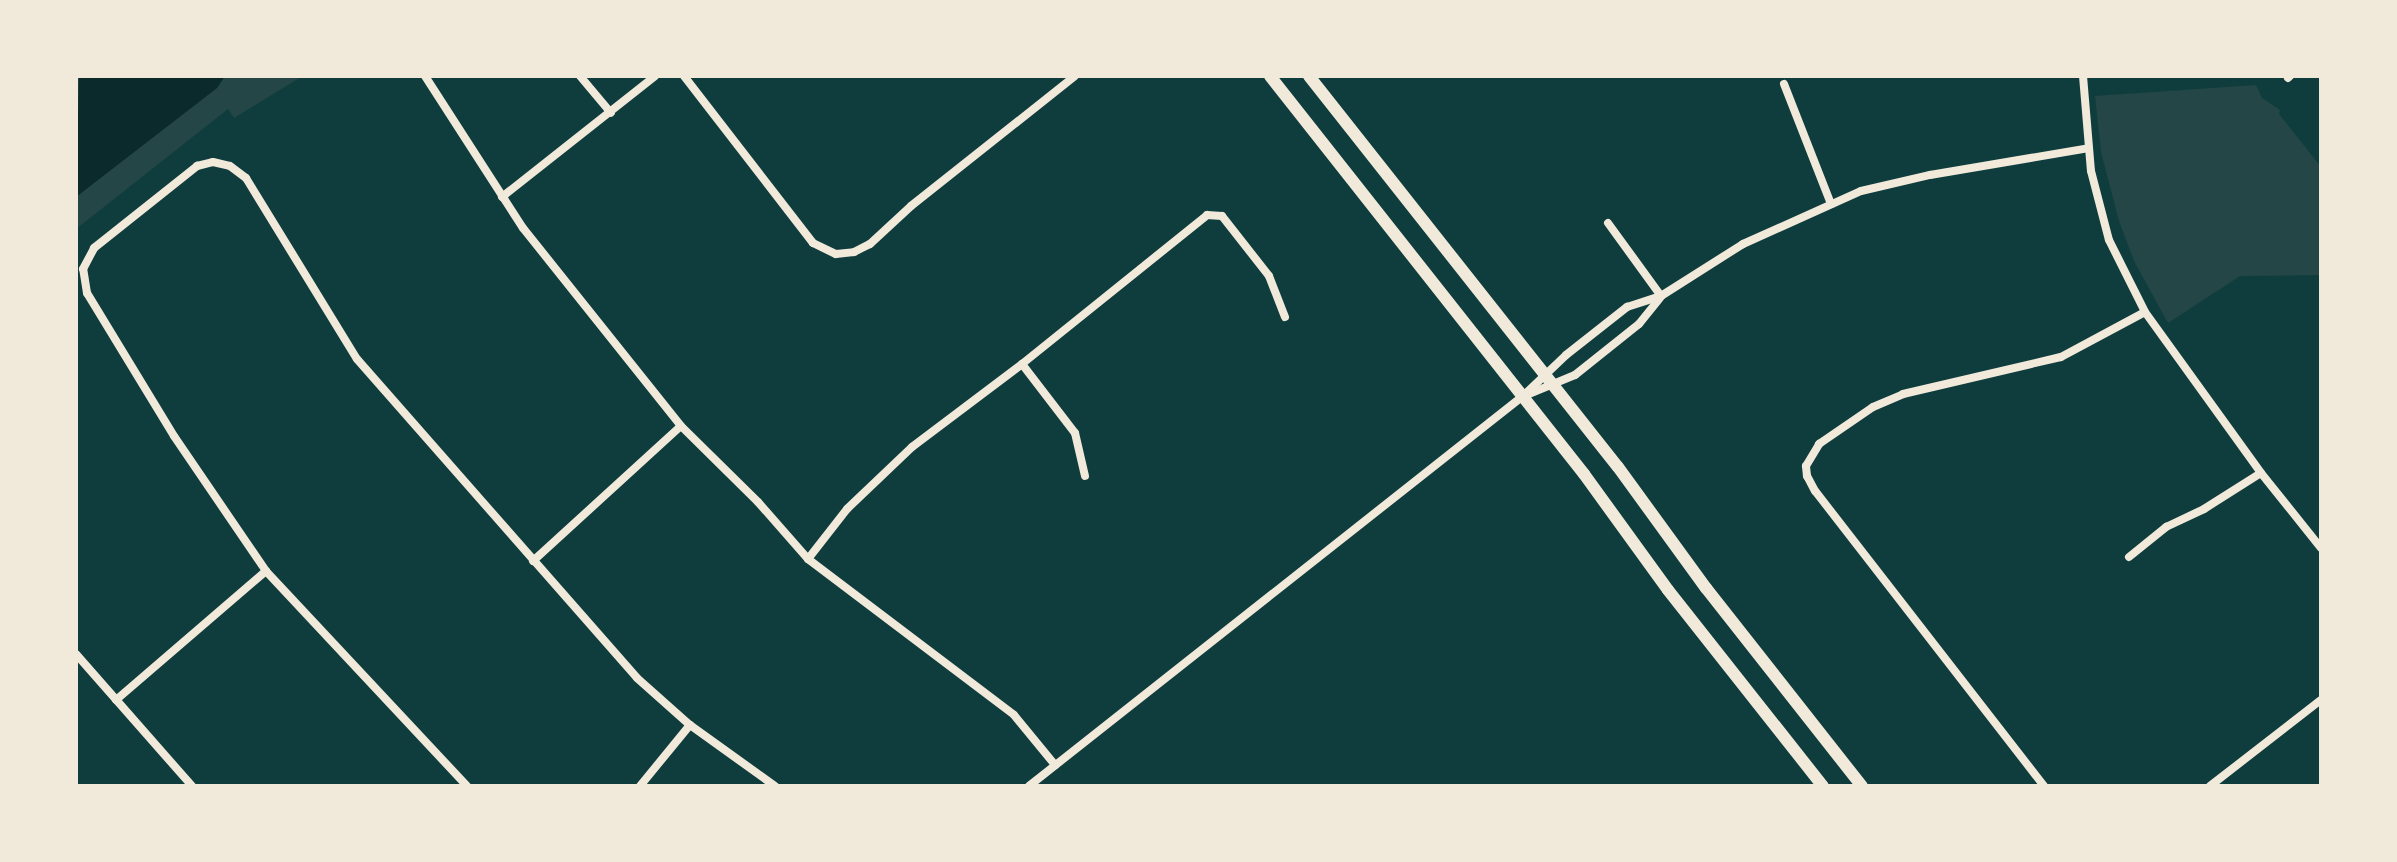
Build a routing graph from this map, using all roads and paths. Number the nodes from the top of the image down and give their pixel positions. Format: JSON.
{"nodes":[{"id":1,"x":425,"y":76,"type":"edge"},
{"id":2,"x":580,"y":76,"type":"edge"},
{"id":3,"x":655,"y":76,"type":"edge"},
{"id":4,"x":684,"y":76,"type":"edge"},
{"id":5,"x":1075,"y":76,"type":"edge"},
{"id":6,"x":1270,"y":76,"type":"edge"},
{"id":7,"x":1309,"y":76,"type":"edge"},
{"id":8,"x":2083,"y":76,"type":"edge"},
{"id":9,"x":1784,"y":84,"type":"dead end"},
{"id":10,"x":611,"y":113,"type":"junction"},
{"id":11,"x":2089,"y":148,"type":"junction"},
{"id":12,"x":502,"y":197,"type":"junction"},
{"id":13,"x":1831,"y":204,"type":"junction"},
{"id":14,"x":1608,"y":223,"type":"dead end"},
{"id":15,"x":1661,"y":296,"type":"junction"},
{"id":16,"x":2145,"y":312,"type":"junction"},
{"id":17,"x":1285,"y":317,"type":"dead end"},
{"id":18,"x":1022,"y":364,"type":"junction"},
{"id":19,"x":1544,"y":374,"type":"junction"},
{"id":20,"x":1554,"y":386,"type":"junction"},
{"id":21,"x":1523,"y":396,"type":"junction"},
{"id":22,"x":681,"y":426,"type":"junction"},
{"id":23,"x":2261,"y":473,"type":"junction"},
{"id":24,"x":1085,"y":476,"type":"dead end"},
{"id":25,"x":2321,"y":548,"type":"edge"},
{"id":26,"x":2129,"y":557,"type":"dead end"},
{"id":27,"x":808,"y":559,"type":"junction"},
{"id":28,"x":533,"y":561,"type":"junction"},
{"id":29,"x":266,"y":571,"type":"junction"},
{"id":30,"x":76,"y":654,"type":"edge"},
{"id":31,"x":116,"y":700,"type":"junction"},
{"id":32,"x":2321,"y":700,"type":"edge"},
{"id":33,"x":690,"y":725,"type":"junction"},
{"id":34,"x":1055,"y":765,"type":"junction"},
{"id":35,"x":192,"y":786,"type":"edge"},
{"id":36,"x":467,"y":786,"type":"edge"},
{"id":37,"x":640,"y":786,"type":"edge"},
{"id":38,"x":775,"y":786,"type":"edge"},
{"id":39,"x":1029,"y":786,"type":"edge"},
{"id":40,"x":1823,"y":786,"type":"edge"},
{"id":41,"x":1862,"y":786,"type":"edge"},
{"id":42,"x":2044,"y":786,"type":"edge"},
{"id":43,"x":2210,"y":786,"type":"edge"}],
"edges":[{"from":1,"to":12,"type":"street"},
{"from":2,"to":10,"type":"street"},
{"from":3,"to":10,"type":"street"},
{"from":4,"to":5,"type":"street"},
{"from":6,"to":21,"type":"main road"},
{"from":7,"to":19,"type":"main road"},
{"from":8,"to":11,"type":"street"},
{"from":9,"to":13,"type":"street"},
{"from":10,"to":12,"type":"street"},
{"from":11,"to":13,"type":"street"},
{"from":11,"to":16,"type":"street"},
{"from":12,"to":22,"type":"street"},
{"from":13,"to":15,"type":"street"},
{"from":14,"to":15,"type":"street"},
{"from":15,"to":19,"type":"street"},
{"from":15,"to":20,"type":"street"},
{"from":16,"to":23,"type":"street"},
{"from":16,"to":42,"type":"street"},
{"from":17,"to":18,"type":"street"},
{"from":18,"to":24,"type":"street"},
{"from":18,"to":27,"type":"street"},
{"from":19,"to":20,"type":"main road"},
{"from":19,"to":21,"type":"street"},
{"from":20,"to":21,"type":"street"},
{"from":20,"to":41,"type":"main road"},
{"from":21,"to":34,"type":"street"},
{"from":21,"to":40,"type":"main road"},
{"from":22,"to":27,"type":"street"},
{"from":22,"to":28,"type":"street"},
{"from":23,"to":25,"type":"street"},
{"from":23,"to":26,"type":"street"},
{"from":27,"to":34,"type":"street"},
{"from":28,"to":29,"type":"street"},
{"from":28,"to":33,"type":"street"},
{"from":29,"to":31,"type":"street"},
{"from":29,"to":36,"type":"street"},
{"from":30,"to":31,"type":"street"},
{"from":31,"to":35,"type":"street"},
{"from":32,"to":43,"type":"street"},
{"from":33,"to":37,"type":"street"},
{"from":33,"to":38,"type":"street"},
{"from":34,"to":39,"type":"street"}]}
